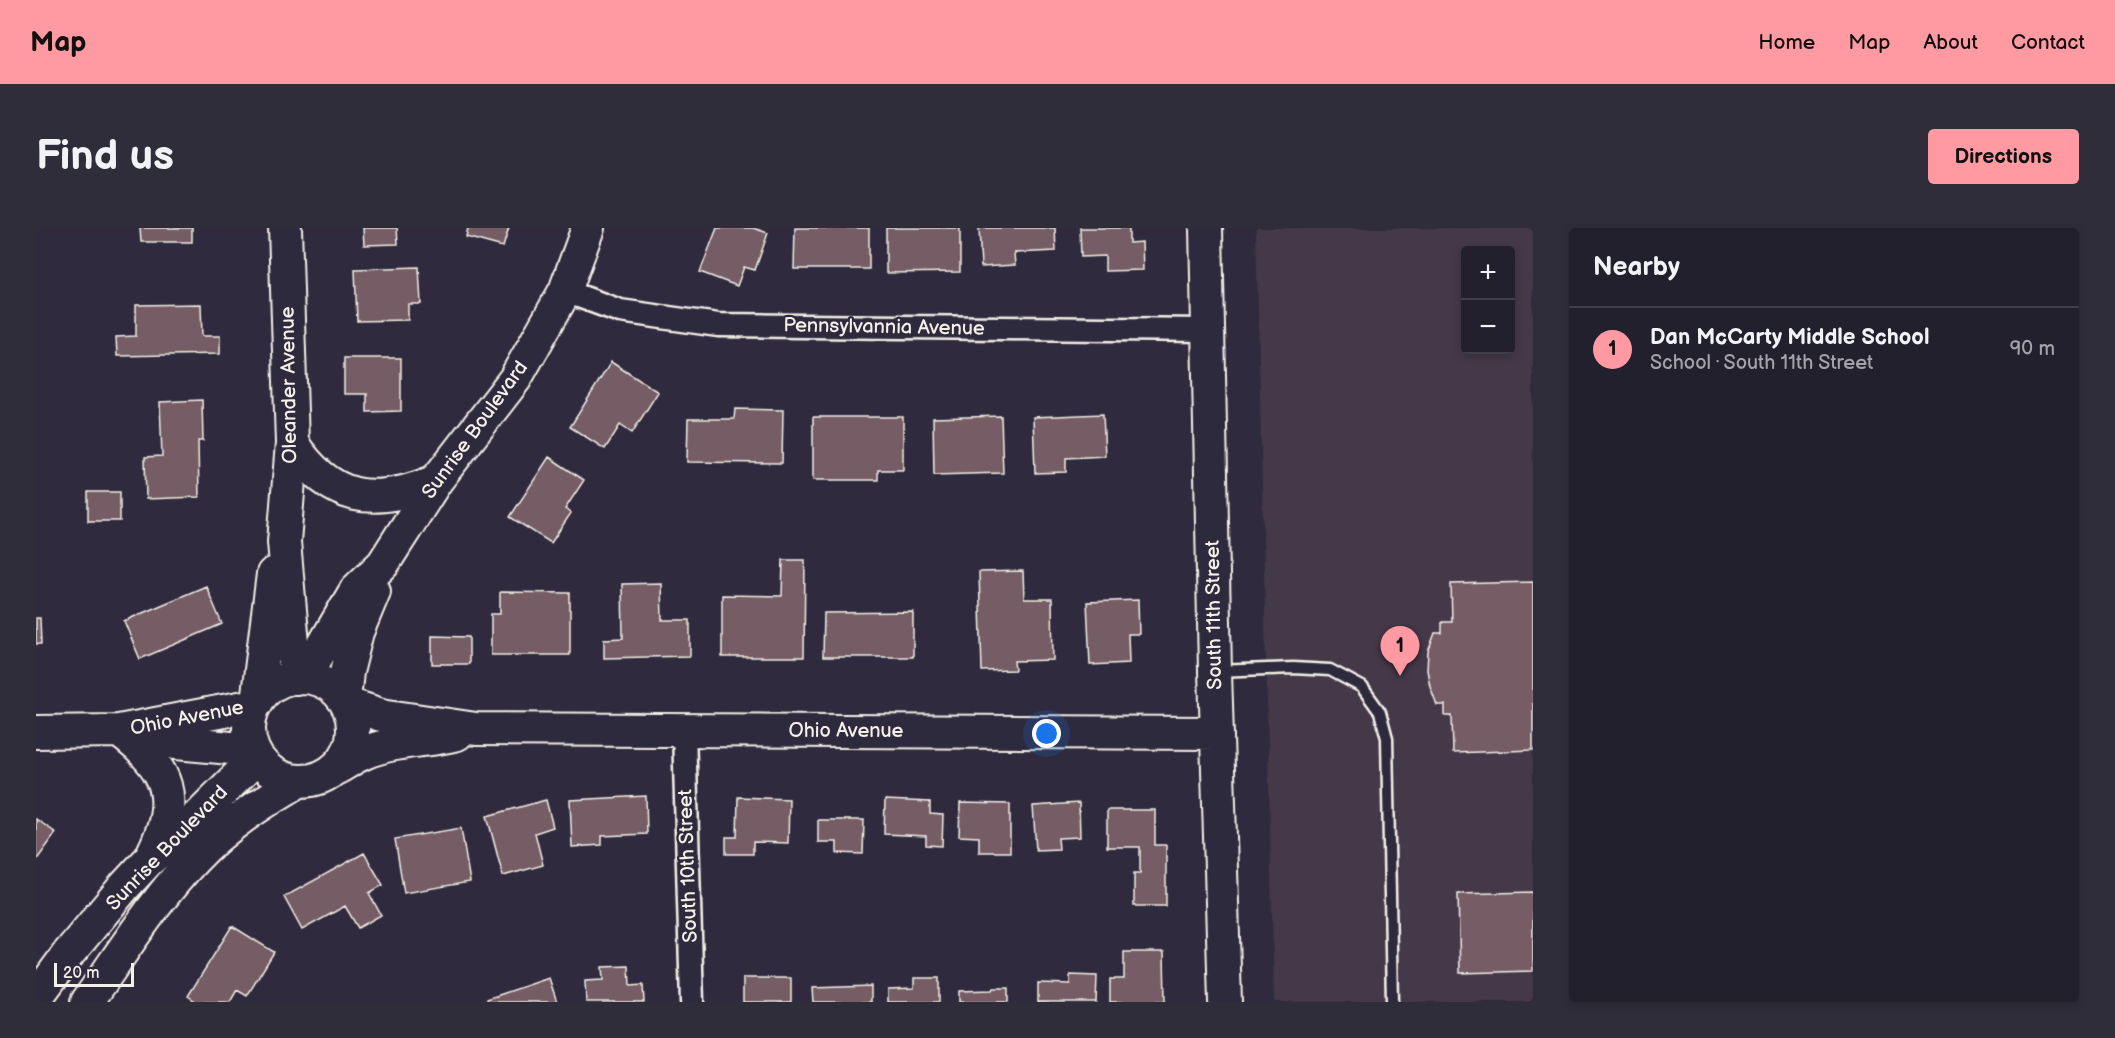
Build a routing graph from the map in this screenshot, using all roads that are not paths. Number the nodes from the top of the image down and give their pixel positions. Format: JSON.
{"nodes":[{"id":1,"x":285,"y":228,"type":"edge"},
{"id":2,"x":588,"y":228,"type":"edge"},
{"id":3,"x":1206,"y":228,"type":"edge"},
{"id":4,"x":565,"y":291,"type":"junction"},
{"id":5,"x":1208,"y":330,"type":"junction"},
{"id":6,"x":292,"y":443,"type":"junction"},
{"id":7,"x":436,"y":482,"type":"junction"},
{"id":8,"x":284,"y":542,"type":"junction"},
{"id":9,"x":383,"y":564,"type":"junction"},
{"id":10,"x":1215,"y":671,"type":"junction"},
{"id":11,"x":299,"y":677,"type":"junction"},
{"id":12,"x":346,"y":702,"type":"junction"},
{"id":13,"x":256,"y":703,"type":"junction"},
{"id":14,"x":476,"y":729,"type":"junction"},
{"id":15,"x":684,"y":730,"type":"junction"},
{"id":16,"x":119,"y":731,"type":"junction"},
{"id":17,"x":36,"y":732,"type":"edge"},
{"id":18,"x":1217,"y":733,"type":"junction"},
{"id":19,"x":255,"y":753,"type":"junction"},
{"id":20,"x":335,"y":769,"type":"junction"},
{"id":21,"x":299,"y":781,"type":"junction"},
{"id":22,"x":149,"y":860,"type":"junction"},
{"id":23,"x":36,"y":998,"type":"edge"},
{"id":24,"x":87,"y":1002,"type":"edge"},
{"id":25,"x":692,"y":1002,"type":"edge"},
{"id":26,"x":1225,"y":1002,"type":"edge"},
{"id":27,"x":1392,"y":1002,"type":"edge"}],
"edges":[{"from":1,"to":6,"type":"street","name":"Oleander Avenue"},
{"from":2,"to":4,"type":"street","name":"Sunrise Boulevard"},
{"from":3,"to":5,"type":"street","name":"South 11th Street"},
{"from":4,"to":5,"type":"street","name":"Pennsylvannia Avenue"},
{"from":4,"to":7,"type":"street","name":"Sunrise Boulevard"},
{"from":5,"to":10,"type":"street","name":"South 11th Street"},
{"from":6,"to":7,"type":"street"},
{"from":6,"to":8,"type":"street","name":"Oleander Avenue"},
{"from":7,"to":9,"type":"street","name":"Sunrise Boulevard"},
{"from":8,"to":11,"type":"street","name":"Oleander Avenue"},
{"from":8,"to":13,"type":"street","name":"Oleander Avenue"},
{"from":9,"to":11,"type":"street","name":"Sunrise Boulevard"},
{"from":9,"to":12,"type":"street","name":"Sunrise Boulevard"},
{"from":10,"to":18,"type":"street","name":"South 11th Street"},
{"from":10,"to":27,"type":"lane"},
{"from":11,"to":12,"type":"street"},
{"from":11,"to":13,"type":"street"},
{"from":12,"to":14,"type":"street","name":"Ohio Avenue"},
{"from":12,"to":20,"type":"street"},
{"from":13,"to":16,"type":"street","name":"Ohio Avenue"},
{"from":13,"to":19,"type":"street"},
{"from":14,"to":15,"type":"street","name":"Ohio Avenue"},
{"from":14,"to":20,"type":"street","name":"Ohio Avenue"},
{"from":15,"to":18,"type":"street","name":"Ohio Avenue"},
{"from":15,"to":25,"type":"street","name":"South 10th Street"},
{"from":16,"to":17,"type":"street","name":"Ohio Avenue"},
{"from":16,"to":19,"type":"street","name":"Ohio Avenue"},
{"from":16,"to":22,"type":"street"},
{"from":18,"to":26,"type":"street","name":"South 11th Street"},
{"from":19,"to":21,"type":"street"},
{"from":19,"to":22,"type":"street","name":"Sunrise Boulevard"},
{"from":20,"to":21,"type":"street"},
{"from":21,"to":24,"type":"street","name":"Sunrise Boulevard"},
{"from":22,"to":23,"type":"street","name":"Sunrise Boulevard"}]}
